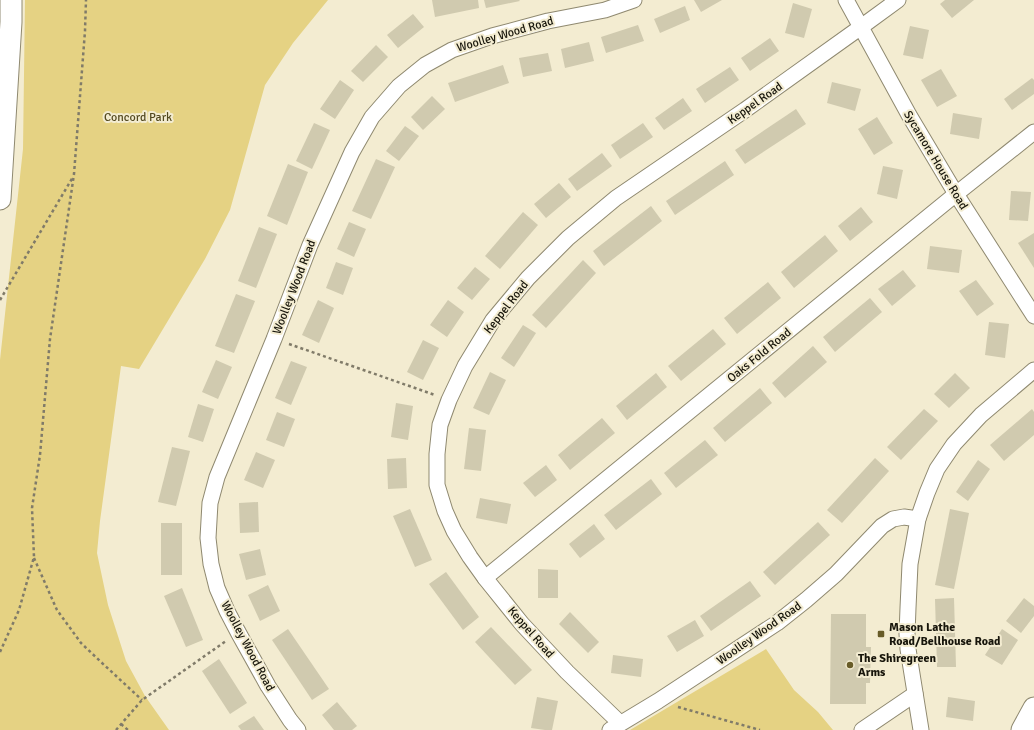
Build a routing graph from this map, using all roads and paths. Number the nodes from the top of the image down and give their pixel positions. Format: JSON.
{"nodes":[{"id":1,"x":11,"y":0,"type":"edge"},
{"id":2,"x":86,"y":0,"type":"edge"},
{"id":3,"x":634,"y":0,"type":"edge"},
{"id":4,"x":846,"y":0,"type":"edge"},
{"id":5,"x":898,"y":0,"type":"edge"},
{"id":6,"x":861,"y":27,"type":"junction"},
{"id":7,"x":1034,"y":132,"type":"edge"},
{"id":8,"x":74,"y":174,"type":"junction"},
{"id":9,"x":956,"y":194,"type":"junction"},
{"id":10,"x":0,"y":199,"type":"edge"},
{"id":11,"x":0,"y":300,"type":"edge"},
{"id":12,"x":1034,"y":316,"type":"edge"},
{"id":13,"x":274,"y":339,"type":"junction"},
{"id":14,"x":1034,"y":370,"type":"edge"},
{"id":15,"x":449,"y":400,"type":"junction"},
{"id":16,"x":918,"y":519,"type":"junction"},
{"id":17,"x":34,"y":557,"type":"junction"},
{"id":18,"x":485,"y":578,"type":"junction"},
{"id":19,"x":238,"y":632,"type":"junction"},
{"id":20,"x":0,"y":652,"type":"edge"},
{"id":21,"x":915,"y":694,"type":"junction"},
{"id":22,"x":142,"y":700,"type":"junction"},
{"id":23,"x":658,"y":701,"type":"junction"},
{"id":24,"x":1034,"y":708,"type":"edge"},
{"id":25,"x":121,"y":724,"type":"junction"},
{"id":26,"x":615,"y":727,"type":"edge"},
{"id":27,"x":116,"y":730,"type":"edge"},
{"id":28,"x":128,"y":730,"type":"edge"},
{"id":29,"x":298,"y":730,"type":"edge"},
{"id":30,"x":760,"y":730,"type":"edge"},
{"id":31,"x":862,"y":730,"type":"edge"},
{"id":32,"x":921,"y":730,"type":"edge"},
{"id":33,"x":1022,"y":730,"type":"edge"}],
"edges":[{"from":1,"to":10,"type":"main road"},
{"from":2,"to":8,"type":"path"},
{"from":3,"to":13,"type":"street","name":"Woolley Wood Road"},
{"from":4,"to":6,"type":"street","name":"Sycamore House Road"},
{"from":5,"to":6,"type":"street","name":"Keppel Road"},
{"from":6,"to":9,"type":"street","name":"Sycamore House Road"},
{"from":6,"to":15,"type":"street","name":"Keppel Road"},
{"from":7,"to":9,"type":"street","name":"Oaks Fold Road"},
{"from":8,"to":11,"type":"path"},
{"from":8,"to":17,"type":"path"},
{"from":9,"to":12,"type":"street","name":"Sycamore House Road"},
{"from":9,"to":18,"type":"street","name":"Oaks Fold Road"},
{"from":13,"to":15,"type":"path"},
{"from":13,"to":19,"type":"street","name":"Woolley Wood Road"},
{"from":14,"to":16,"type":"street"},
{"from":15,"to":18,"type":"street","name":"Keppel Road"},
{"from":16,"to":21,"type":"street"},
{"from":16,"to":23,"type":"street","name":"Woolley Wood Road"},
{"from":17,"to":20,"type":"path"},
{"from":17,"to":22,"type":"path"},
{"from":18,"to":26,"type":"street","name":"Keppel Road"},
{"from":19,"to":22,"type":"path"},
{"from":19,"to":29,"type":"street","name":"Woolley Wood Road"},
{"from":21,"to":31,"type":"street"},
{"from":21,"to":32,"type":"street"},
{"from":22,"to":25,"type":"path"},
{"from":23,"to":26,"type":"street","name":"Woolley Wood Road"},
{"from":23,"to":30,"type":"path"},
{"from":24,"to":33,"type":"main road"},
{"from":25,"to":27,"type":"path"},
{"from":25,"to":28,"type":"path"}]}
